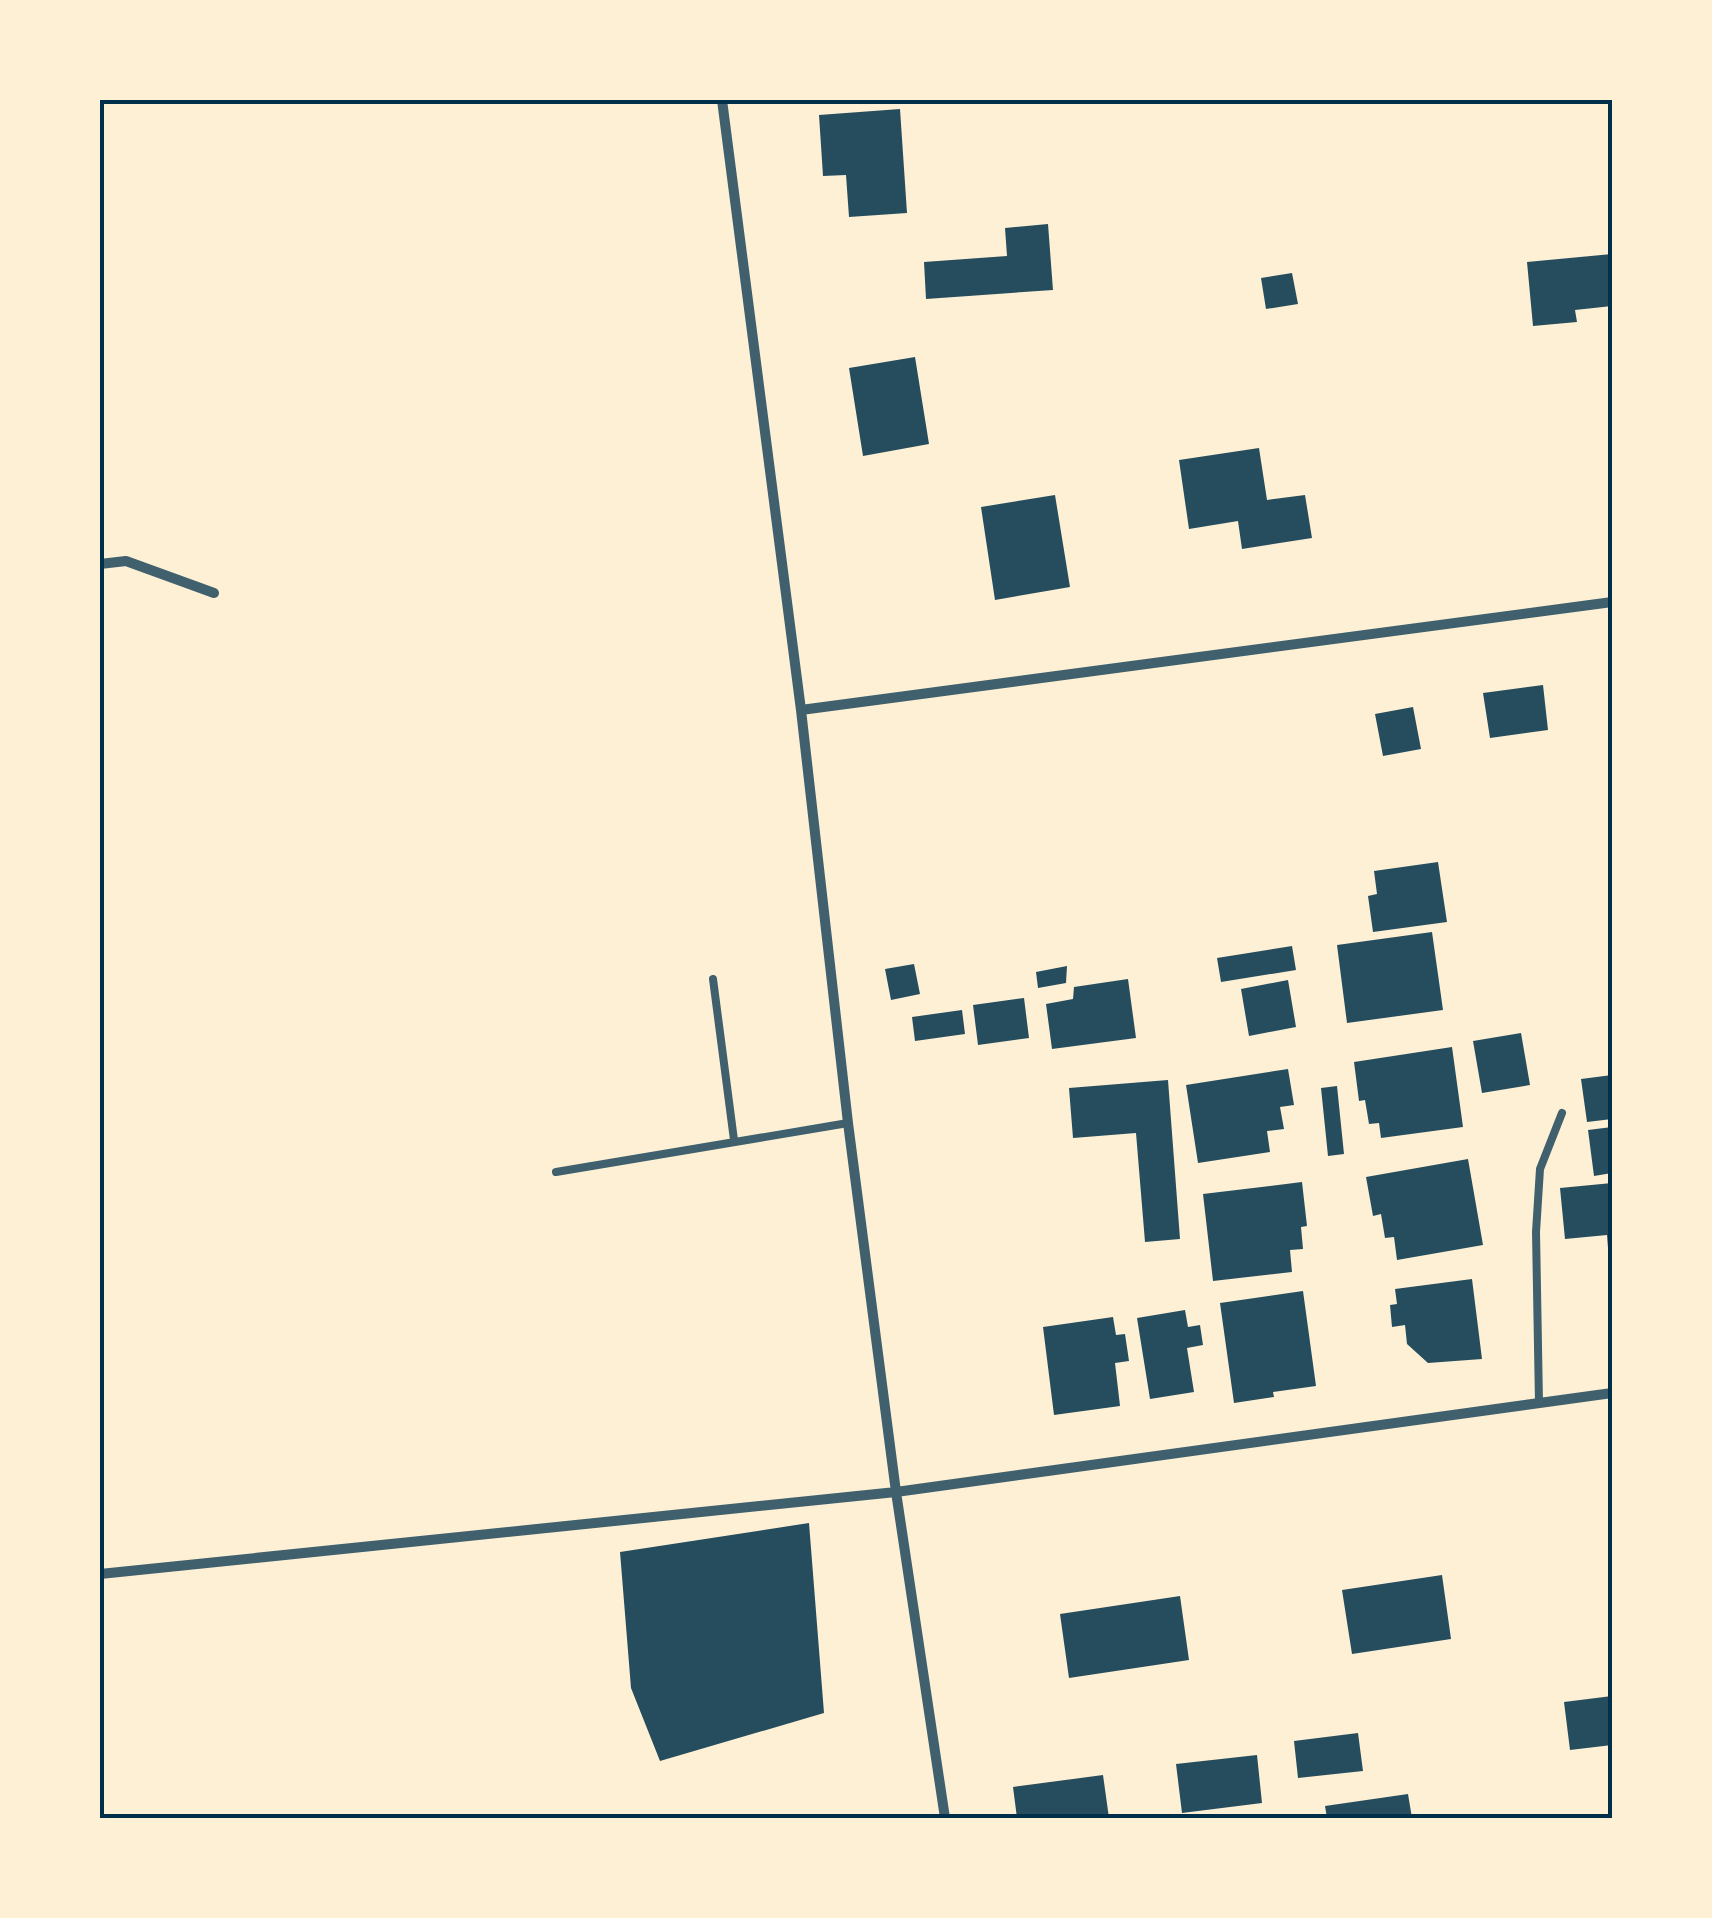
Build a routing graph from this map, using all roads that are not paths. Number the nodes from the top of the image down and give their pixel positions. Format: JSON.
{"nodes":[{"id":1,"x":722,"y":100,"type":"edge"},
{"id":2,"x":100,"y":564,"type":"edge"},
{"id":3,"x":214,"y":593,"type":"dead end"},
{"id":4,"x":1612,"y":602,"type":"edge"},
{"id":5,"x":800,"y":710,"type":"junction"},
{"id":6,"x":713,"y":979,"type":"dead end"},
{"id":7,"x":1562,"y":1113,"type":"dead end"},
{"id":8,"x":848,"y":1124,"type":"junction"},
{"id":9,"x":734,"y":1140,"type":"junction"},
{"id":10,"x":556,"y":1172,"type":"dead end"},
{"id":11,"x":1612,"y":1393,"type":"edge"},
{"id":12,"x":1539,"y":1403,"type":"junction"},
{"id":13,"x":896,"y":1492,"type":"junction"},
{"id":14,"x":100,"y":1574,"type":"edge"},
{"id":15,"x":944,"y":1818,"type":"edge"}],
"edges":[{"from":1,"to":5,"type":"street"},
{"from":2,"to":3,"type":"street"},
{"from":4,"to":5,"type":"street"},
{"from":5,"to":8,"type":"street"},
{"from":6,"to":9,"type":"lane"},
{"from":7,"to":12,"type":"lane"},
{"from":8,"to":9,"type":"lane"},
{"from":8,"to":13,"type":"street"},
{"from":9,"to":10,"type":"lane"},
{"from":11,"to":12,"type":"street"},
{"from":12,"to":13,"type":"street"},
{"from":13,"to":14,"type":"street"},
{"from":13,"to":15,"type":"street"}]}
